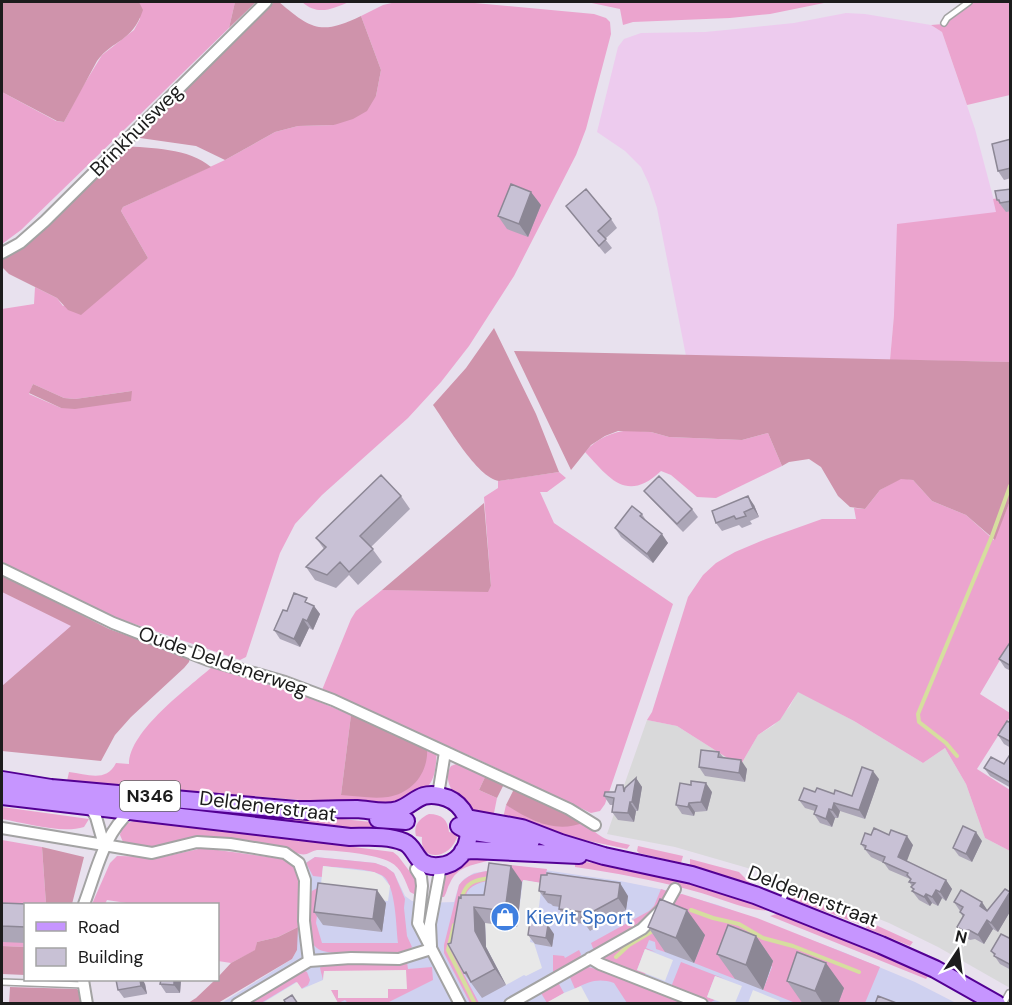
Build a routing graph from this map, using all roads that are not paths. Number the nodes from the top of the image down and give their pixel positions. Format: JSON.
{"nodes":[{"id":1,"x":266,"y":2,"type":"edge"},
{"id":2,"x":969,"y":2,"type":"edge"},
{"id":3,"x":944,"y":23,"type":"dead end"},
{"id":4,"x":2,"y":253,"type":"edge"},
{"id":5,"x":2,"y":569,"type":"edge"},
{"id":6,"x":445,"y":752,"type":"junction"},
{"id":7,"x":2,"y":780,"type":"edge"},
{"id":8,"x":2,"y":796,"type":"edge"},
{"id":9,"x":434,"y":800,"type":"junction"},
{"id":10,"x":90,"y":807,"type":"junction"},
{"id":11,"x":131,"y":810,"type":"junction"},
{"id":12,"x":402,"y":815,"type":"junction"},
{"id":13,"x":468,"y":824,"type":"junction"},
{"id":14,"x":595,"y":825,"type":"dead end"},
{"id":15,"x":2,"y":828,"type":"edge"},
{"id":16,"x":104,"y":845,"type":"junction"},
{"id":17,"x":401,"y":845,"type":"junction"},
{"id":18,"x":464,"y":851,"type":"junction"},
{"id":19,"x":604,"y":856,"type":"junction"},
{"id":20,"x":441,"y":866,"type":"junction"},
{"id":21,"x":416,"y":869,"type":"joint"},
{"id":22,"x":788,"y":887,"type":"dead end"},
{"id":23,"x":675,"y":889,"type":"dead end"},
{"id":24,"x":84,"y":903,"type":"edge"},
{"id":25,"x":781,"y":905,"type":"junction"},
{"id":26,"x":431,"y":949,"type":"junction"},
{"id":27,"x":590,"y":958,"type":"junction"},
{"id":28,"x":309,"y":961,"type":"junction"},
{"id":29,"x":2,"y":982,"type":"edge"},
{"id":30,"x":84,"y":982,"type":"edge"},
{"id":31,"x":1003,"y":998,"type":"edge"},
{"id":32,"x":87,"y":1004,"type":"edge"},
{"id":33,"x":237,"y":1004,"type":"edge"},
{"id":34,"x":460,"y":1004,"type":"edge"},
{"id":35,"x":510,"y":1004,"type":"edge"},
{"id":36,"x":702,"y":1004,"type":"edge"},
{"id":37,"x":1003,"y":1004,"type":"edge"}],
"edges":[{"from":1,"to":4,"type":"street","name":"Brinkhuisweg"},
{"from":2,"to":3,"type":"lane"},
{"from":5,"to":6,"type":"street","name":"Oude Deldenerweg"},
{"from":6,"to":9,"type":"street"},
{"from":6,"to":14,"type":"street","name":"Oude Deldenerweg"},
{"from":7,"to":12,"type":"main road","name":"Deldenerstraat","number":"N346"},
{"from":8,"to":10,"type":"main road","name":"Deldenerstraat","number":"N346"},
{"from":9,"to":12,"type":"main road"},
{"from":9,"to":13,"type":"main road"},
{"from":10,"to":11,"type":"main road","name":"Deldenerstraat","number":"N346"},
{"from":10,"to":16,"type":"street"},
{"from":11,"to":16,"type":"street"},
{"from":11,"to":17,"type":"main road","name":"Deldenerstraat","number":"N346"},
{"from":12,"to":17,"type":"main road"},
{"from":13,"to":18,"type":"main road"},
{"from":13,"to":19,"type":"main road","name":"Deldenerstraat"},
{"from":15,"to":16,"type":"street"},
{"from":16,"to":24,"type":"street"},
{"from":16,"to":28,"type":"street"},
{"from":17,"to":20,"type":"main road"},
{"from":17,"to":21,"type":"main road"},
{"from":18,"to":19,"type":"main road","name":"Deldenerstraat"},
{"from":18,"to":20,"type":"main road"},
{"from":19,"to":25,"type":"main road","name":"Deldenerstraat"},
{"from":20,"to":26,"type":"street"},
{"from":21,"to":26,"type":"street"},
{"from":22,"to":25,"type":"lane"},
{"from":23,"to":27,"type":"street"},
{"from":25,"to":31,"type":"main road","name":"Deldenerstraat"},
{"from":26,"to":28,"type":"street"},
{"from":26,"to":34,"type":"street"},
{"from":27,"to":35,"type":"street"},
{"from":27,"to":36,"type":"street"},
{"from":28,"to":33,"type":"street"},
{"from":29,"to":30,"type":"lane"},
{"from":30,"to":32,"type":"street"},
{"from":31,"to":37,"type":"lane"}]}
